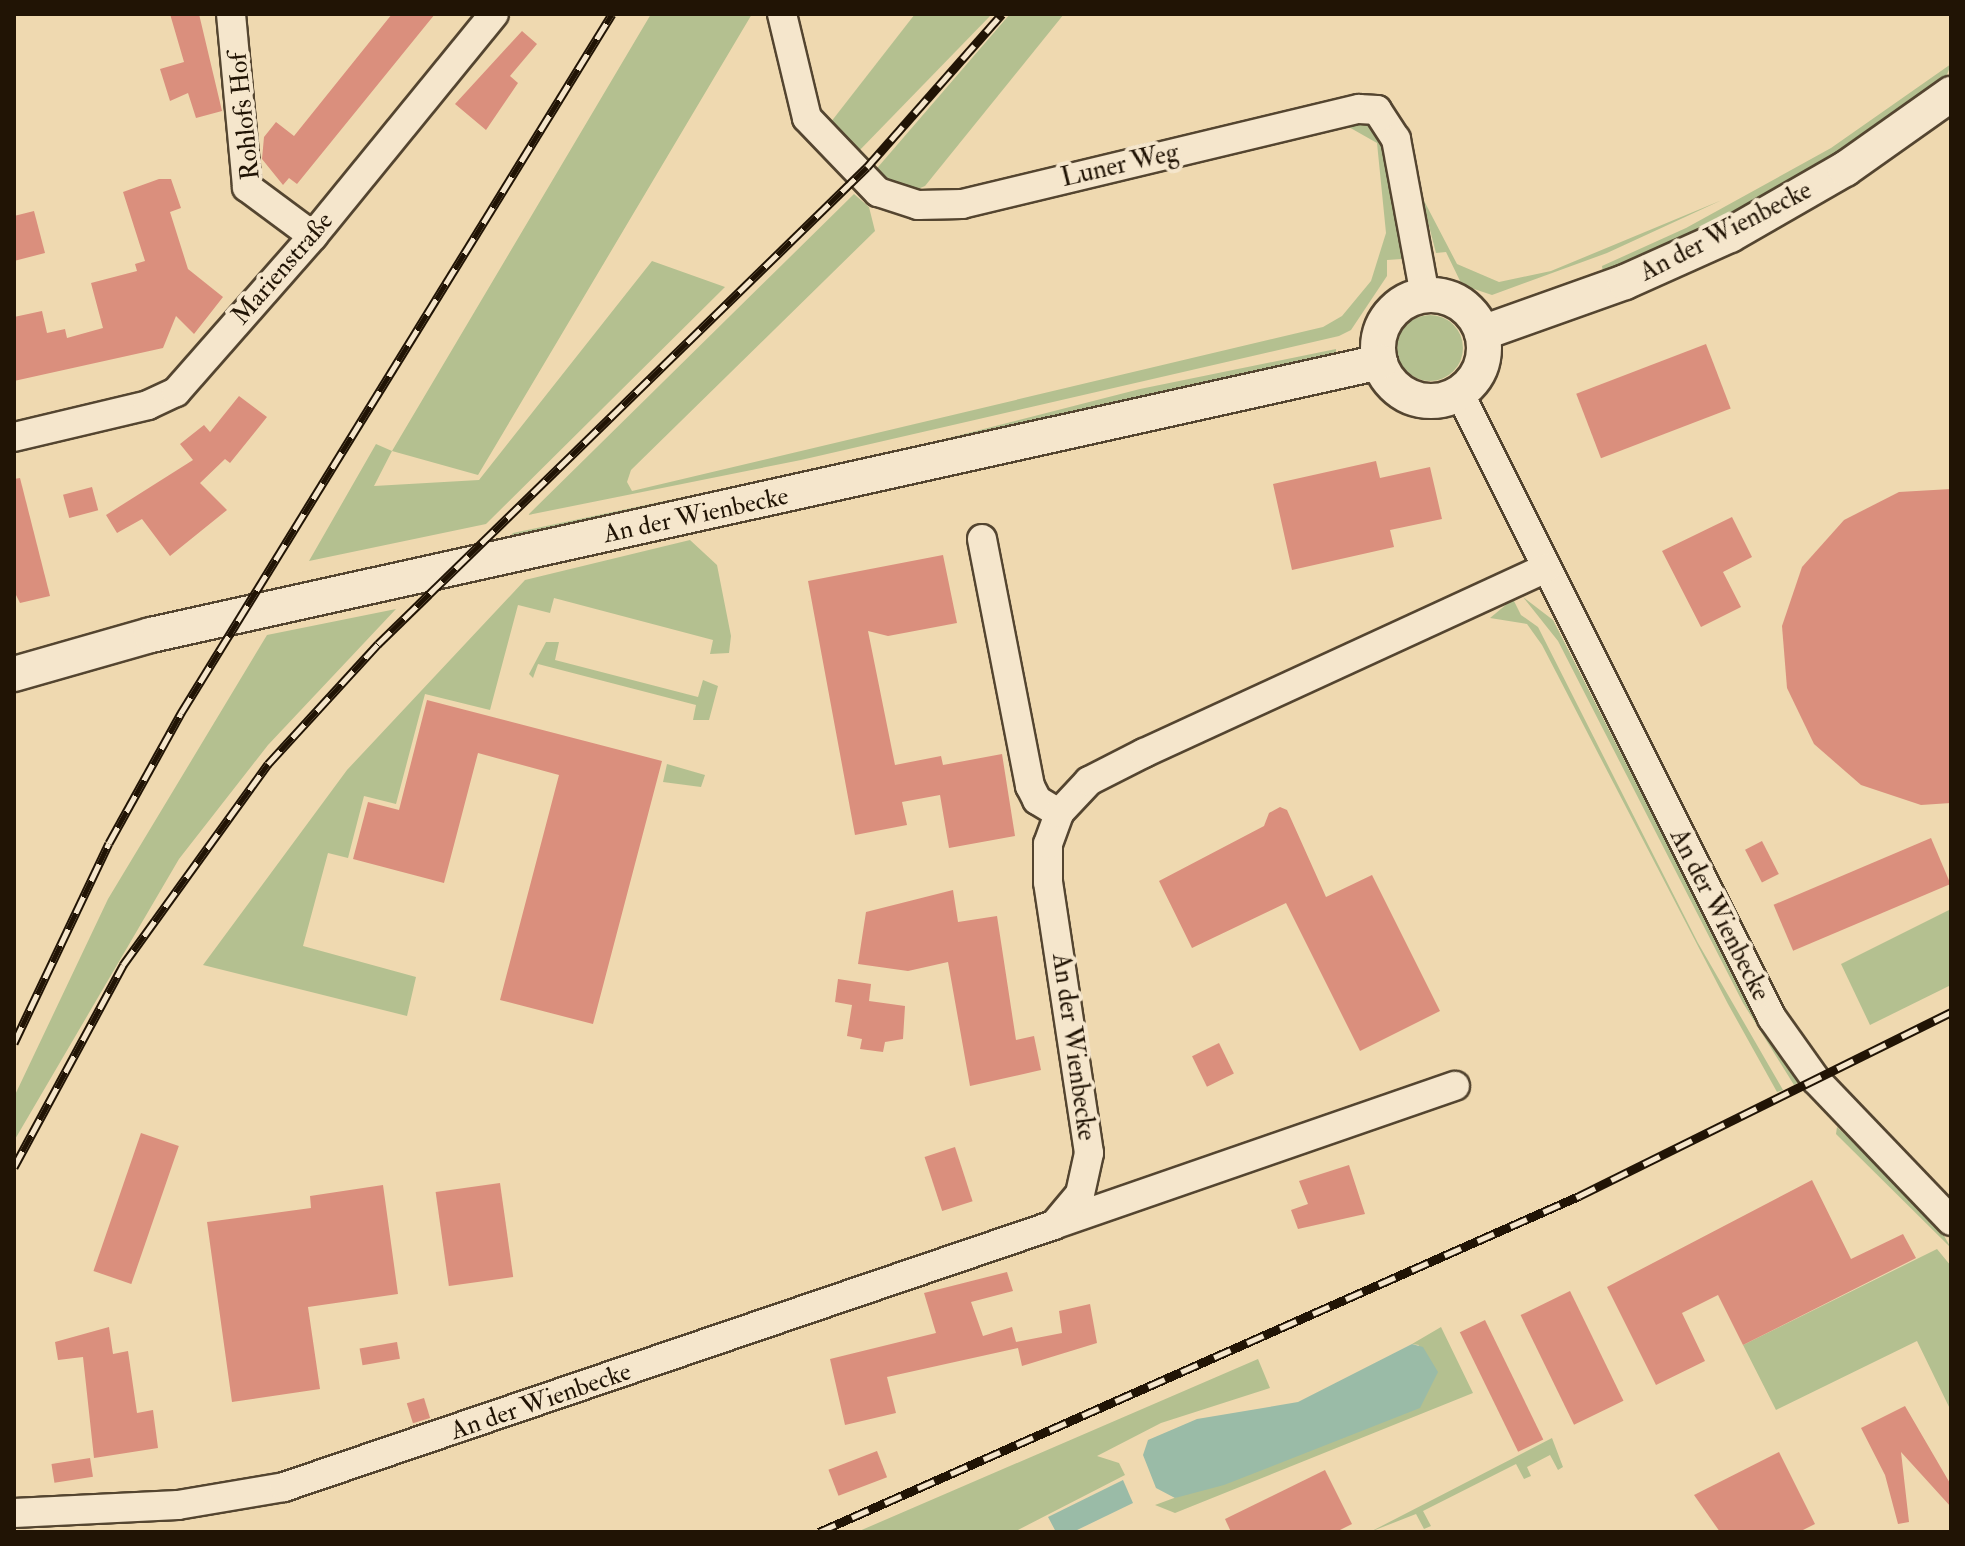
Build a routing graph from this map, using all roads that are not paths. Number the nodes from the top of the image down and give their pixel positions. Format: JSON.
{"nodes":[{"id":1,"x":231,"y":14,"type":"edge"},
{"id":2,"x":494,"y":14,"type":"edge"},
{"id":3,"x":782,"y":14,"type":"edge"},
{"id":4,"x":1951,"y":94,"type":"edge"},
{"id":5,"x":313,"y":236,"type":"junction"},
{"id":6,"x":1425,"y":295,"type":"junction"},
{"id":7,"x":1482,"y":333,"type":"junction"},
{"id":8,"x":1380,"y":362,"type":"junction"},
{"id":9,"x":1459,"y":392,"type":"junction"},
{"id":10,"x":14,"y":437,"type":"edge"},
{"id":11,"x":982,"y":539,"type":"dead end"},
{"id":12,"x":1546,"y":568,"type":"junction"},
{"id":13,"x":14,"y":674,"type":"edge"},
{"id":14,"x":1059,"y":813,"type":"junction"},
{"id":15,"x":1455,"y":1086,"type":"dead end"},
{"id":16,"x":1951,"y":1221,"type":"edge"},
{"id":17,"x":1054,"y":1225,"type":"junction"},
{"id":18,"x":14,"y":1513,"type":"edge"}],
"edges":[{"from":1,"to":5,"type":"street","name":"Rohlofs Hof"},
{"from":2,"to":5,"type":"street","name":"Marienstraße"},
{"from":3,"to":6,"type":"street","name":"Luner Weg"},
{"from":4,"to":7,"type":"street","name":"An der Wienbecke"},
{"from":5,"to":10,"type":"street","name":"Marienstraße"},
{"from":6,"to":7,"type":"street"},
{"from":6,"to":8,"type":"street"},
{"from":7,"to":9,"type":"street"},
{"from":8,"to":9,"type":"street"},
{"from":8,"to":13,"type":"street","name":"An der Wienbecke"},
{"from":9,"to":12,"type":"street","name":"An der Wienbecke"},
{"from":11,"to":14,"type":"street"},
{"from":12,"to":14,"type":"street","name":"An der Wienbecke"},
{"from":12,"to":16,"type":"street","name":"An der Wienbecke"},
{"from":14,"to":17,"type":"street","name":"An der Wienbecke"},
{"from":15,"to":17,"type":"street","name":"An der Wienbecke"},
{"from":17,"to":18,"type":"street","name":"An der Wienbecke"}]}
